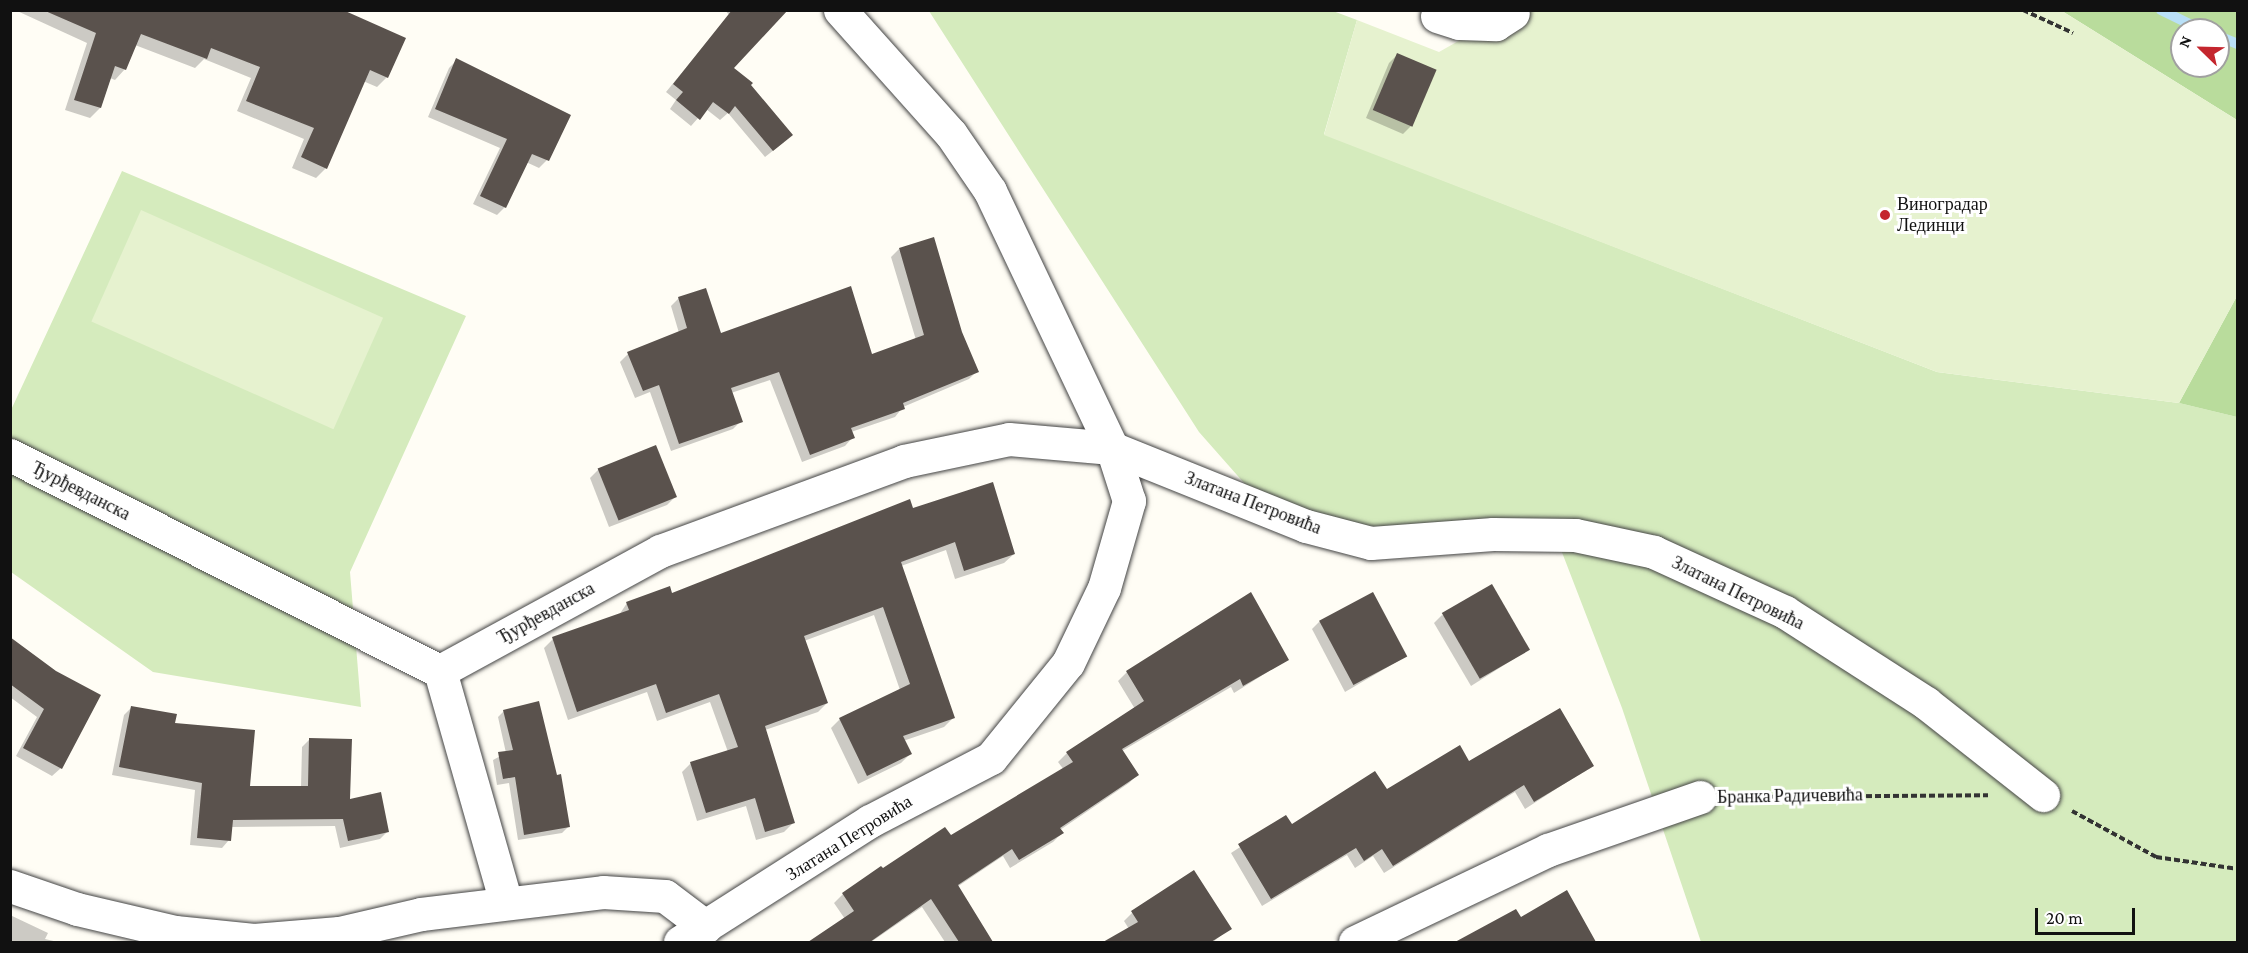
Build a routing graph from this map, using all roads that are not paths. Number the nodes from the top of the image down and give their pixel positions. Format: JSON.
{"nodes":[{"id":1,"x":840,"y":10,"type":"edge"},
{"id":2,"x":1434,"y":12,"type":"edge"},
{"id":3,"x":1513,"y":13,"type":"dead end"},
{"id":4,"x":1112,"y":448,"type":"junction"},
{"id":5,"x":10,"y":455,"type":"edge"},
{"id":6,"x":440,"y":671,"type":"junction"},
{"id":7,"x":2043,"y":795,"type":"road end"},
{"id":8,"x":1701,"y":797,"type":"road end"},
{"id":9,"x":10,"y":886,"type":"edge"},
{"id":10,"x":506,"y":902,"type":"junction"},
{"id":11,"x":693,"y":935,"type":"edge"},
{"id":12,"x":1356,"y":942,"type":"edge"}],
"edges":[{"from":1,"to":4,"type":"street"},
{"from":2,"to":3,"type":"street"},
{"from":4,"to":6,"type":"street","name":"Ђурђевданска"},
{"from":4,"to":7,"type":"street","name":"Златана Петровића"},
{"from":4,"to":11,"type":"street","name":"Златана Петровића"},
{"from":5,"to":6,"type":"street","name":"Ђурђевданска"},
{"from":6,"to":10,"type":"street"},
{"from":8,"to":12,"type":"street","name":"Бранка Радичевића"},
{"from":9,"to":10,"type":"street","name":"Златана Петровића"},
{"from":10,"to":11,"type":"street","name":"Златана Петровића"}]}
